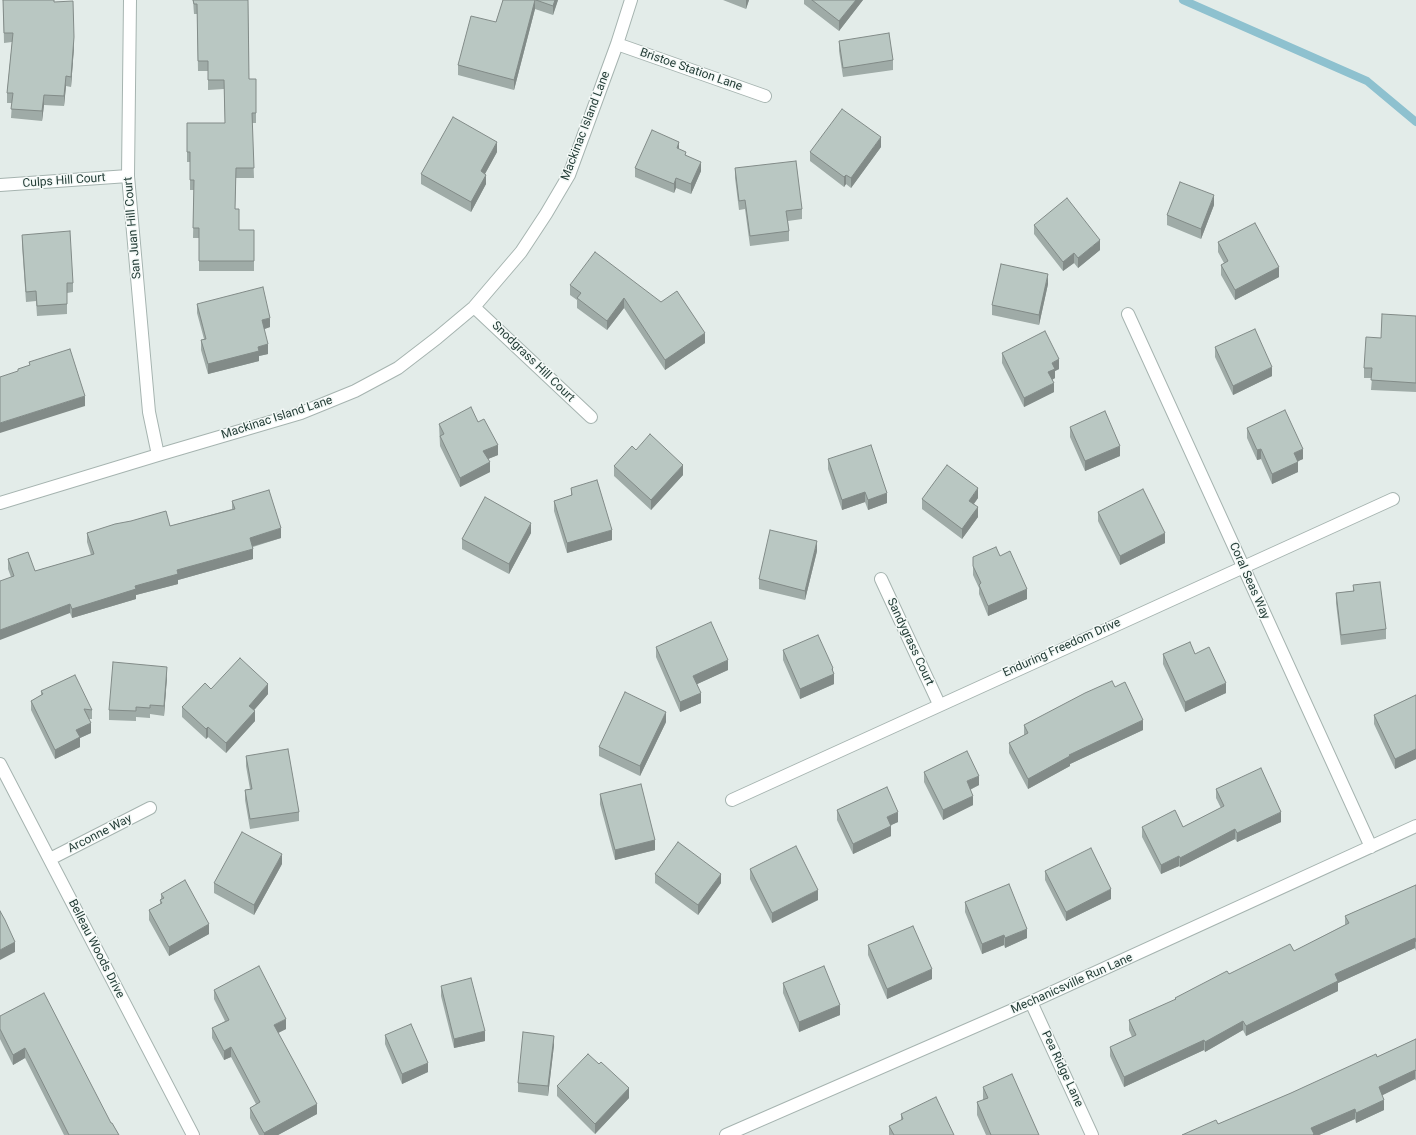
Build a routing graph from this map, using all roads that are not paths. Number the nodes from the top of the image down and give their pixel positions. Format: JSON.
{"nodes":[{"id":1,"x":130,"y":0,"type":"edge"},
{"id":2,"x":631,"y":0,"type":"edge"},
{"id":3,"x":617,"y":44,"type":"junction"},
{"id":4,"x":766,"y":96,"type":"dead end"},
{"id":5,"x":128,"y":176,"type":"junction"},
{"id":6,"x":0,"y":185,"type":"edge"},
{"id":7,"x":474,"y":307,"type":"junction"},
{"id":8,"x":1128,"y":314,"type":"dead end"},
{"id":9,"x":591,"y":417,"type":"dead end"},
{"id":10,"x":158,"y":455,"type":"junction"},
{"id":11,"x":1393,"y":498,"type":"dead end"},
{"id":12,"x":0,"y":503,"type":"edge"},
{"id":13,"x":1243,"y":566,"type":"junction"},
{"id":14,"x":881,"y":580,"type":"dead end"},
{"id":15,"x":939,"y":704,"type":"junction"},
{"id":16,"x":0,"y":764,"type":"edge"},
{"id":17,"x":732,"y":800,"type":"dead end"},
{"id":18,"x":150,"y":808,"type":"dead end"},
{"id":19,"x":1416,"y":826,"type":"edge"},
{"id":20,"x":1370,"y":847,"type":"junction"},
{"id":21,"x":50,"y":859,"type":"junction"},
{"id":22,"x":1032,"y":1002,"type":"junction"},
{"id":23,"x":193,"y":1135,"type":"edge"},
{"id":24,"x":726,"y":1135,"type":"edge"},
{"id":25,"x":1092,"y":1135,"type":"edge"}],
"edges":[{"from":1,"to":5,"type":"street","name":"San Juan Hill Court"},
{"from":2,"to":3,"type":"street","name":"Mackinac Island Lane"},
{"from":3,"to":4,"type":"street","name":"Bristoe Station Lane"},
{"from":3,"to":7,"type":"street","name":"Mackinac Island Lane"},
{"from":5,"to":6,"type":"street","name":"Culps Hill Court"},
{"from":5,"to":10,"type":"street","name":"San Juan Hill Court"},
{"from":7,"to":9,"type":"street","name":"Snodgrass Hill Court"},
{"from":7,"to":10,"type":"street","name":"Mackinac Island Lane"},
{"from":8,"to":13,"type":"street","name":"Coral Seas Way"},
{"from":10,"to":12,"type":"street","name":"Mackinac Island Lane"},
{"from":11,"to":13,"type":"street","name":"Enduring Freedom Drive"},
{"from":13,"to":15,"type":"street","name":"Enduring Freedom Drive"},
{"from":13,"to":20,"type":"street","name":"Coral Seas Way"},
{"from":14,"to":15,"type":"street","name":"Sandygrass Court"},
{"from":15,"to":17,"type":"street","name":"Enduring Freedom Drive"},
{"from":16,"to":21,"type":"street","name":"Belleau Woods Drive"},
{"from":18,"to":21,"type":"street","name":"Arconne Way"},
{"from":19,"to":20,"type":"street","name":"Mechanicsville Run Lane"},
{"from":20,"to":22,"type":"street","name":"Mechanicsville Run Lane"},
{"from":21,"to":23,"type":"street","name":"Belleau Woods Drive"},
{"from":22,"to":24,"type":"street","name":"Mechanicsville Run Lane"},
{"from":22,"to":25,"type":"street","name":"Pea Ridge Lane"}]}
